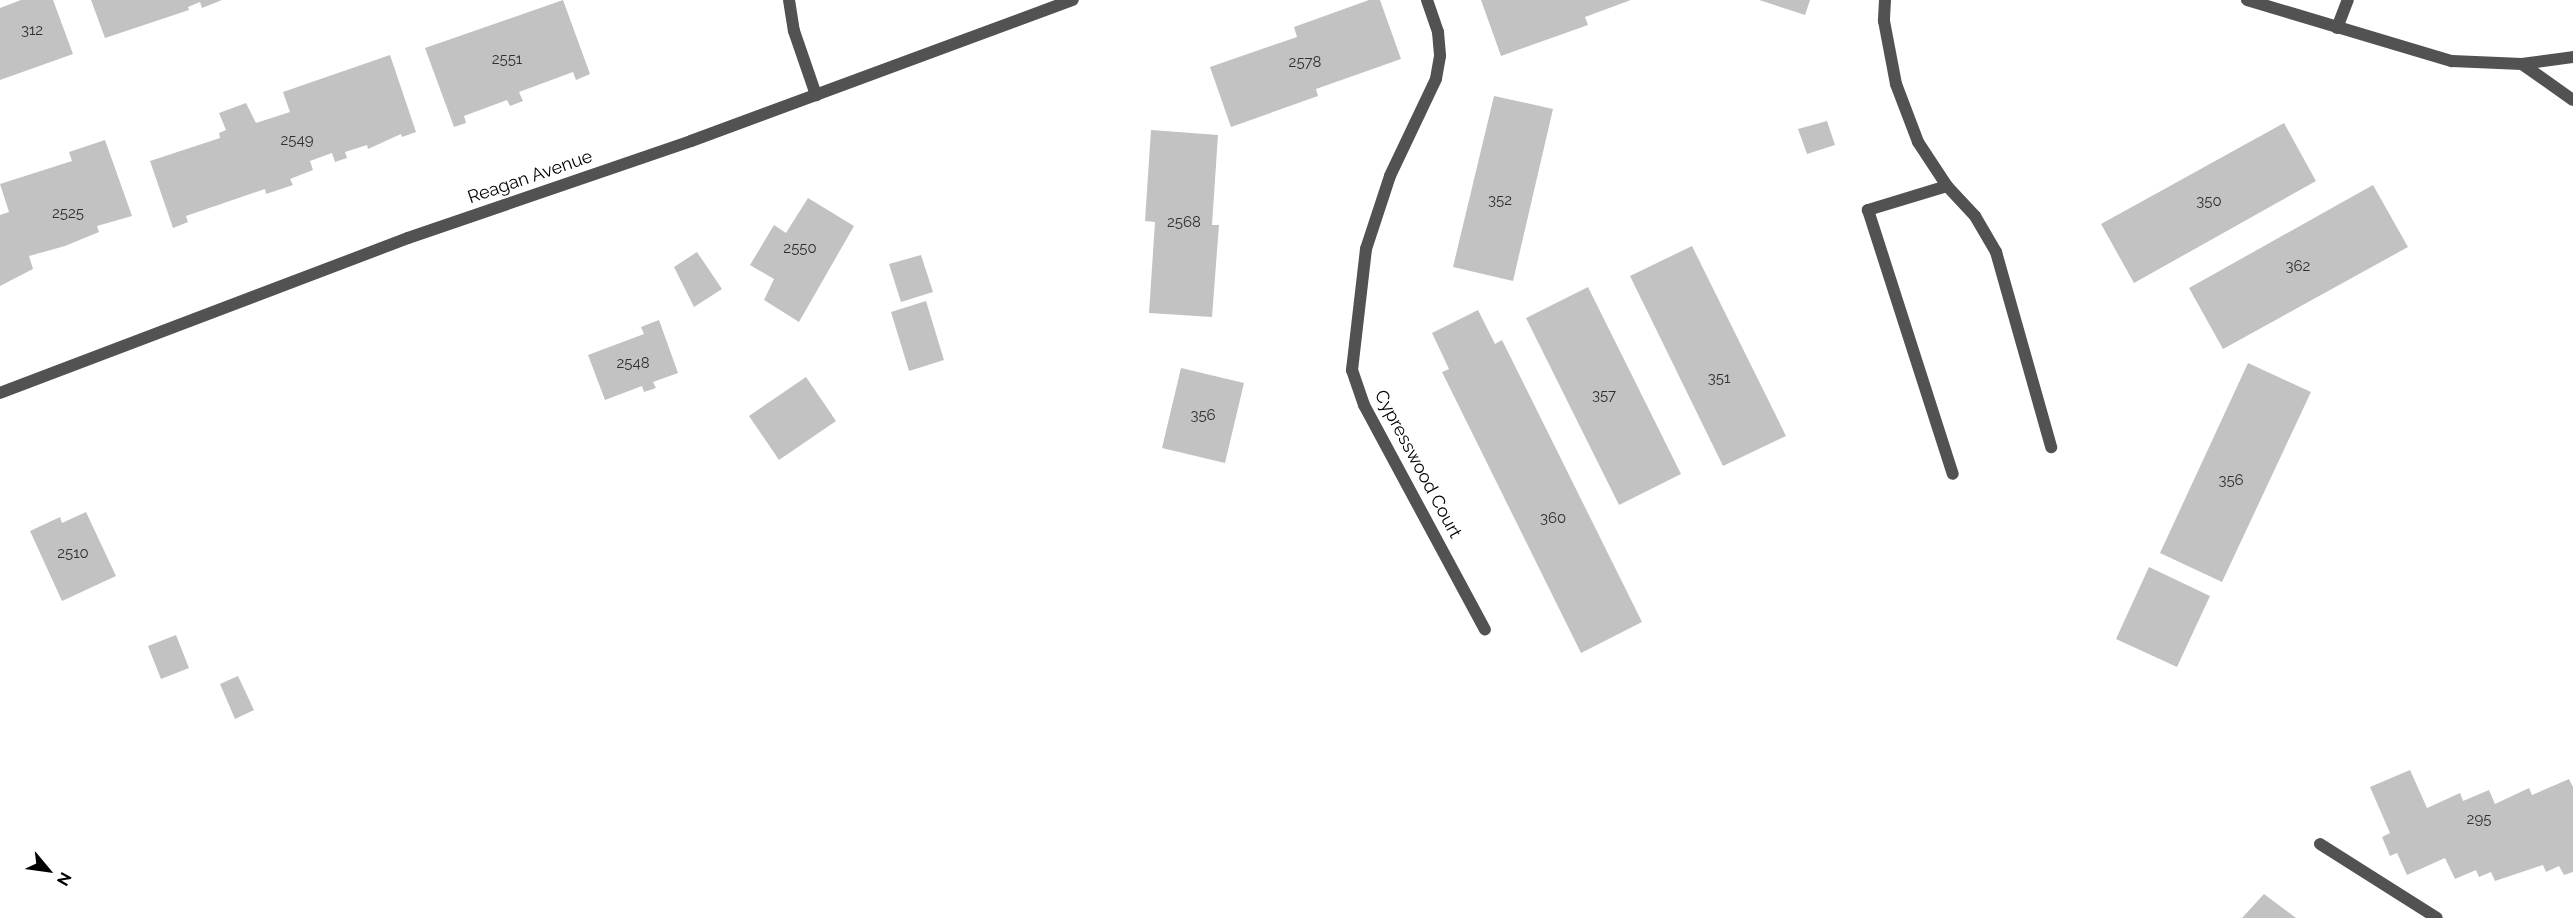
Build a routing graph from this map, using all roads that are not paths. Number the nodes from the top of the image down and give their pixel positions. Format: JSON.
{"nodes":[{"id":1,"x":789,"y":0,"type":"edge"},
{"id":2,"x":1073,"y":0,"type":"edge"},
{"id":3,"x":1427,"y":0,"type":"edge"},
{"id":4,"x":1886,"y":0,"type":"edge"},
{"id":5,"x":2247,"y":0,"type":"edge"},
{"id":6,"x":2348,"y":0,"type":"edge"},
{"id":7,"x":2337,"y":28,"type":"junction"},
{"id":8,"x":2573,"y":57,"type":"edge"},
{"id":9,"x":2522,"y":64,"type":"junction"},
{"id":10,"x":816,"y":95,"type":"junction"},
{"id":11,"x":2573,"y":100,"type":"edge"},
{"id":12,"x":1947,"y":186,"type":"junction"},
{"id":13,"x":0,"y":393,"type":"edge"},
{"id":14,"x":2051,"y":447,"type":"dead end"},
{"id":15,"x":1953,"y":474,"type":"dead end"},
{"id":16,"x":1485,"y":630,"type":"dead end"},
{"id":17,"x":2320,"y":844,"type":"dead end"},
{"id":18,"x":2437,"y":918,"type":"edge"}],
"edges":[{"from":1,"to":10,"type":"street"},
{"from":2,"to":10,"type":"street","name":"Reagan Avenue"},
{"from":3,"to":16,"type":"street","name":"Cypresswood Court"},
{"from":4,"to":12,"type":"street"},
{"from":5,"to":7,"type":"street"},
{"from":6,"to":7,"type":"street"},
{"from":7,"to":9,"type":"street"},
{"from":8,"to":9,"type":"street"},
{"from":9,"to":11,"type":"street"},
{"from":10,"to":13,"type":"street","name":"Reagan Avenue"},
{"from":12,"to":14,"type":"street"},
{"from":12,"to":15,"type":"street"},
{"from":17,"to":18,"type":"street"}]}
